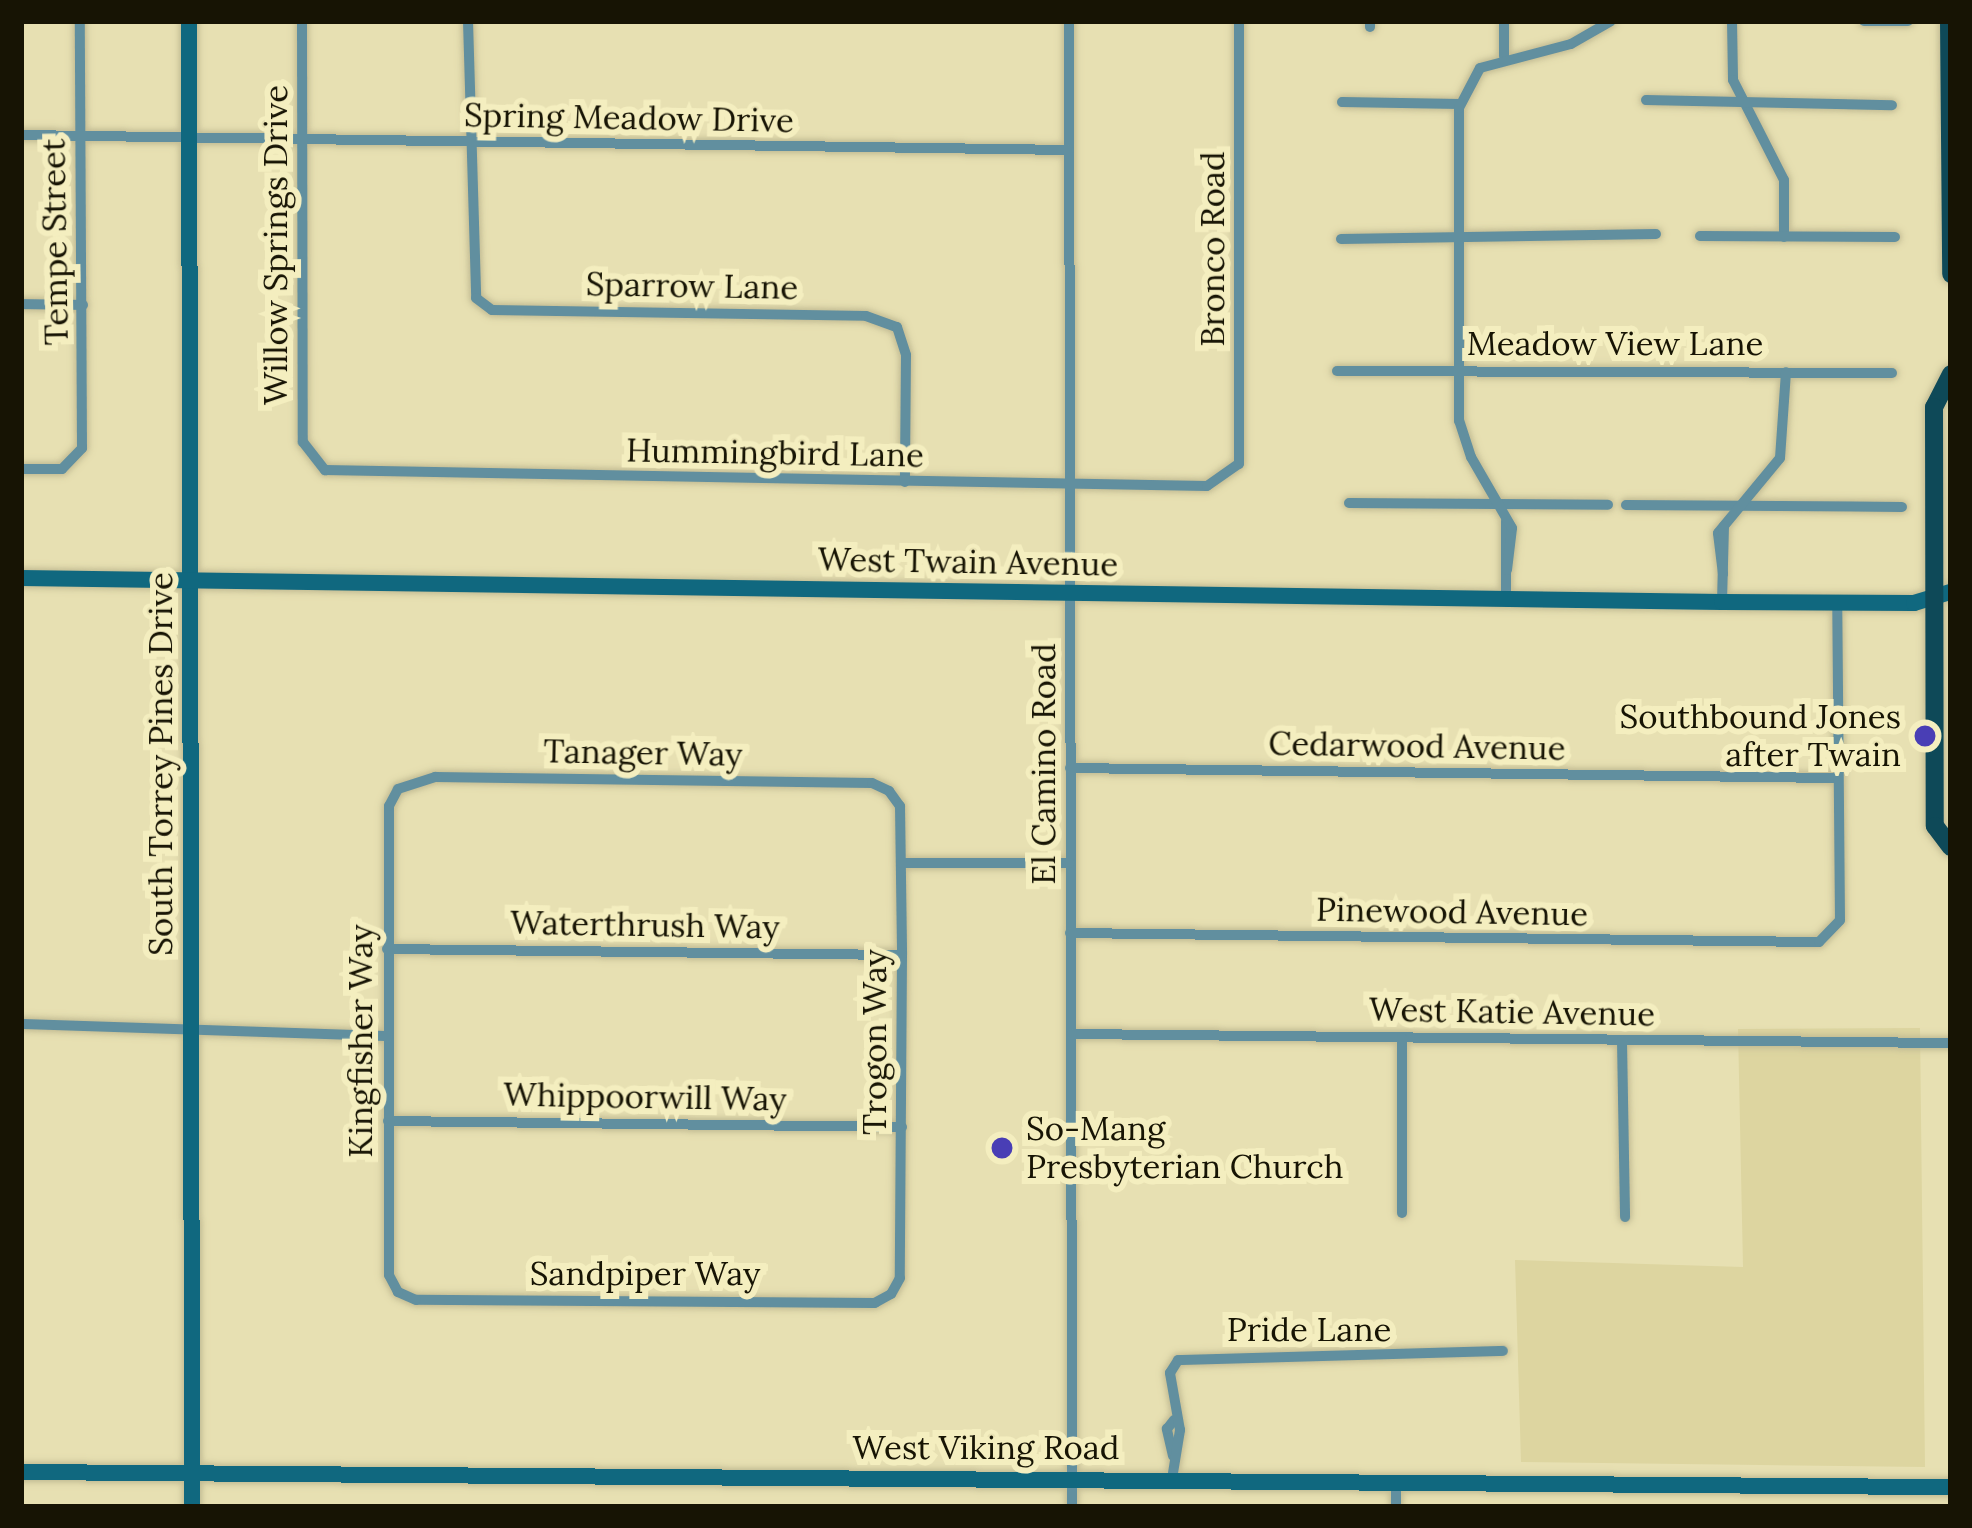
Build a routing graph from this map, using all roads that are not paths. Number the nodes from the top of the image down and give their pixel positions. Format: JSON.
{"nodes":[{"id":1,"x":80,"y":21,"type":"edge"},
{"id":2,"x":189,"y":21,"type":"edge"},
{"id":3,"x":302,"y":21,"type":"edge"},
{"id":4,"x":469,"y":21,"type":"edge"},
{"id":5,"x":1069,"y":21,"type":"edge"},
{"id":6,"x":1239,"y":21,"type":"edge"},
{"id":7,"x":1504,"y":21,"type":"edge"},
{"id":8,"x":1611,"y":21,"type":"edge"},
{"id":9,"x":1732,"y":21,"type":"edge"},
{"id":10,"x":1864,"y":21,"type":"edge"},
{"id":11,"x":1908,"y":21,"type":"edge"},
{"id":12,"x":1949,"y":21,"type":"edge"},
{"id":13,"x":1504,"y":56,"type":"junction"},
{"id":14,"x":1646,"y":100,"type":"dead end"},
{"id":15,"x":1342,"y":102,"type":"dead end"},
{"id":16,"x":1745,"y":102,"type":"junction"},
{"id":17,"x":1460,"y":104,"type":"junction"},
{"id":18,"x":1892,"y":105,"type":"dead end"},
{"id":19,"x":21,"y":135,"type":"edge"},
{"id":20,"x":81,"y":136,"type":"junction"},
{"id":21,"x":189,"y":139,"type":"junction"},
{"id":22,"x":302,"y":141,"type":"junction"},
{"id":23,"x":469,"y":143,"type":"junction"},
{"id":24,"x":1070,"y":150,"type":"junction"},
{"id":25,"x":1950,"y":160,"type":"edge"},
{"id":26,"x":1656,"y":234,"type":"dead end"},
{"id":27,"x":1455,"y":235,"type":"junction"},
{"id":28,"x":1700,"y":236,"type":"dead end"},
{"id":29,"x":1784,"y":237,"type":"junction"},
{"id":30,"x":1895,"y":237,"type":"dead end"},
{"id":31,"x":1341,"y":239,"type":"dead end"},
{"id":32,"x":1951,"y":274,"type":"edge"},
{"id":33,"x":21,"y":304,"type":"edge"},
{"id":34,"x":83,"y":304,"type":"junction"},
{"id":35,"x":1459,"y":370,"type":"junction"},
{"id":36,"x":1337,"y":371,"type":"dead end"},
{"id":37,"x":1786,"y":372,"type":"junction"},
{"id":38,"x":1892,"y":373,"type":"dead end"},
{"id":39,"x":1951,"y":374,"type":"edge"},
{"id":40,"x":316,"y":465,"type":"joint"},
{"id":41,"x":21,"y":469,"type":"edge"},
{"id":42,"x":1232,"y":476,"type":"joint"},
{"id":43,"x":905,"y":482,"type":"junction"},
{"id":44,"x":1070,"y":485,"type":"junction"},
{"id":45,"x":1349,"y":503,"type":"dead end"},
{"id":46,"x":1503,"y":505,"type":"junction"},
{"id":47,"x":1608,"y":505,"type":"dead end"},
{"id":48,"x":1626,"y":505,"type":"dead end"},
{"id":49,"x":1736,"y":507,"type":"junction"},
{"id":50,"x":1902,"y":507,"type":"dead end"},
{"id":51,"x":21,"y":578,"type":"edge"},
{"id":52,"x":191,"y":580,"type":"junction"},
{"id":53,"x":1943,"y":592,"type":"edge"},
{"id":54,"x":1071,"y":593,"type":"junction"},
{"id":55,"x":1507,"y":599,"type":"junction"},
{"id":56,"x":1722,"y":602,"type":"junction"},
{"id":57,"x":1837,"y":602,"type":"junction"},
{"id":58,"x":1914,"y":603,"type":"junction"},
{"id":59,"x":1943,"y":617,"type":"edge"},
{"id":60,"x":1070,"y":768,"type":"junction"},
{"id":61,"x":1835,"y":778,"type":"junction"},
{"id":62,"x":398,"y":789,"type":"joint"},
{"id":63,"x":889,"y":790,"type":"joint"},
{"id":64,"x":1951,"y":847,"type":"edge"},
{"id":65,"x":901,"y":863,"type":"junction"},
{"id":66,"x":1070,"y":863,"type":"junction"},
{"id":67,"x":1070,"y":933,"type":"junction"},
{"id":68,"x":388,"y":949,"type":"junction"},
{"id":69,"x":902,"y":955,"type":"junction"},
{"id":70,"x":21,"y":1024,"type":"edge"},
{"id":71,"x":191,"y":1030,"type":"junction"},
{"id":72,"x":1072,"y":1034,"type":"junction"},
{"id":73,"x":388,"y":1036,"type":"junction"},
{"id":74,"x":1402,"y":1038,"type":"junction"},
{"id":75,"x":1622,"y":1041,"type":"junction"},
{"id":76,"x":1951,"y":1043,"type":"edge"},
{"id":77,"x":388,"y":1121,"type":"junction"},
{"id":78,"x":902,"y":1127,"type":"junction"},
{"id":79,"x":1402,"y":1213,"type":"dead end"},
{"id":80,"x":1624,"y":1217,"type":"dead end"},
{"id":81,"x":398,"y":1292,"type":"joint"},
{"id":82,"x":891,"y":1294,"type":"joint"},
{"id":83,"x":1503,"y":1352,"type":"dead end"},
{"id":84,"x":21,"y":1472,"type":"edge"},
{"id":85,"x":193,"y":1473,"type":"junction"},
{"id":86,"x":1073,"y":1478,"type":"junction"},
{"id":87,"x":1172,"y":1479,"type":"junction"},
{"id":88,"x":1396,"y":1481,"type":"junction"},
{"id":89,"x":1951,"y":1487,"type":"edge"},
{"id":90,"x":193,"y":1507,"type":"edge"},
{"id":91,"x":1072,"y":1507,"type":"edge"},
{"id":92,"x":1396,"y":1507,"type":"edge"}],
"edges":[{"from":1,"to":20,"type":"street","name":"Tempe Street"},
{"from":2,"to":21,"type":"street","name":"South Torrey Pines Drive"},
{"from":3,"to":22,"type":"street","name":"Willow Springs Drive"},
{"from":4,"to":23,"type":"street"},
{"from":5,"to":24,"type":"street","name":"El Camino Road"},
{"from":6,"to":42,"type":"street","name":"Bronco Road"},
{"from":7,"to":13,"type":"street"},
{"from":8,"to":13,"type":"street"},
{"from":9,"to":16,"type":"street"},
{"from":10,"to":11,"type":"street"},
{"from":12,"to":25,"type":"main road"},
{"from":13,"to":17,"type":"street"},
{"from":14,"to":16,"type":"street"},
{"from":15,"to":17,"type":"street"},
{"from":16,"to":18,"type":"street"},
{"from":16,"to":29,"type":"street"},
{"from":17,"to":27,"type":"street"},
{"from":19,"to":20,"type":"street","name":"Spring Meadow Drive"},
{"from":20,"to":21,"type":"street","name":"Spring Meadow Drive"},
{"from":20,"to":34,"type":"street","name":"Tempe Street"},
{"from":21,"to":22,"type":"street","name":"Spring Meadow Drive"},
{"from":21,"to":52,"type":"street","name":"South Torrey Pines Drive"},
{"from":22,"to":23,"type":"street","name":"Spring Meadow Drive"},
{"from":22,"to":40,"type":"street","name":"Willow Springs Drive"},
{"from":23,"to":24,"type":"street","name":"Spring Meadow Drive"},
{"from":23,"to":43,"type":"street","name":"Sparrow Lane"},
{"from":24,"to":44,"type":"street","name":"El Camino Road"},
{"from":25,"to":32,"type":"main road"},
{"from":26,"to":27,"type":"street"},
{"from":27,"to":31,"type":"street"},
{"from":27,"to":35,"type":"street"},
{"from":28,"to":29,"type":"street"},
{"from":29,"to":30,"type":"street"},
{"from":33,"to":34,"type":"street"},
{"from":34,"to":41,"type":"street","name":"Tempe Street"},
{"from":35,"to":36,"type":"street","name":"Meadow View Lane"},
{"from":35,"to":37,"type":"street","name":"Meadow View Lane"},
{"from":35,"to":46,"type":"street"},
{"from":37,"to":38,"type":"street","name":"Meadow View Lane"},
{"from":37,"to":49,"type":"street"},
{"from":39,"to":53,"type":"main road"},
{"from":40,"to":43,"type":"street","name":"Hummingbird Lane"},
{"from":42,"to":44,"type":"street","name":"Hummingbird Lane"},
{"from":43,"to":44,"type":"street","name":"Hummingbird Lane"},
{"from":44,"to":54,"type":"street","name":"El Camino Road"},
{"from":45,"to":46,"type":"street"},
{"from":46,"to":47,"type":"street"},
{"from":46,"to":55,"type":"street"},
{"from":48,"to":49,"type":"street"},
{"from":49,"to":50,"type":"street"},
{"from":49,"to":56,"type":"street"},
{"from":51,"to":52,"type":"street","name":"West Twain Avenue"},
{"from":52,"to":54,"type":"street","name":"West Twain Avenue"},
{"from":52,"to":71,"type":"street","name":"South Torrey Pines Drive"},
{"from":53,"to":58,"type":"street","name":"West Twain Avenue"},
{"from":53,"to":59,"type":"main road"},
{"from":54,"to":55,"type":"street","name":"West Twain Avenue"},
{"from":54,"to":60,"type":"street","name":"El Camino Road"},
{"from":55,"to":56,"type":"street","name":"West Twain Avenue"},
{"from":56,"to":57,"type":"street","name":"West Twain Avenue"},
{"from":57,"to":58,"type":"street","name":"West Twain Avenue"},
{"from":57,"to":61,"type":"street"},
{"from":58,"to":59,"type":"street"},
{"from":59,"to":64,"type":"main road"},
{"from":60,"to":61,"type":"street","name":"Cedarwood Avenue"},
{"from":60,"to":66,"type":"street","name":"El Camino Road"},
{"from":61,"to":67,"type":"street","name":"Pinewood Avenue"},
{"from":62,"to":63,"type":"street","name":"Tanager Way"},
{"from":62,"to":68,"type":"street","name":"Kingfisher Way"},
{"from":63,"to":65,"type":"street","name":"Trogon Way"},
{"from":65,"to":66,"type":"street"},
{"from":65,"to":69,"type":"street","name":"Trogon Way"},
{"from":66,"to":67,"type":"street","name":"El Camino Road"},
{"from":67,"to":72,"type":"street","name":"El Camino Road"},
{"from":68,"to":69,"type":"street","name":"Waterthrush Way"},
{"from":68,"to":73,"type":"street","name":"Kingfisher Way"},
{"from":69,"to":78,"type":"street","name":"Trogon Way"},
{"from":70,"to":71,"type":"street"},
{"from":71,"to":73,"type":"street"},
{"from":71,"to":85,"type":"street","name":"South Torrey Pines Drive"},
{"from":72,"to":74,"type":"street","name":"West Katie Avenue"},
{"from":72,"to":86,"type":"street","name":"El Camino Road"},
{"from":73,"to":77,"type":"street","name":"Kingfisher Way"},
{"from":74,"to":75,"type":"street","name":"West Katie Avenue"},
{"from":74,"to":79,"type":"street"},
{"from":75,"to":76,"type":"street","name":"West Katie Avenue"},
{"from":75,"to":80,"type":"street"},
{"from":77,"to":78,"type":"street","name":"Whippoorwill Way"},
{"from":77,"to":81,"type":"street","name":"Kingfisher Way"},
{"from":78,"to":82,"type":"street","name":"Trogon Way"},
{"from":81,"to":82,"type":"street","name":"Sandpiper Way"},
{"from":83,"to":87,"type":"street","name":"Pride Lane"},
{"from":84,"to":85,"type":"street","name":"West Viking Road"},
{"from":85,"to":86,"type":"street","name":"West Viking Road"},
{"from":85,"to":90,"type":"street","name":"South Torrey Pines Drive"},
{"from":86,"to":87,"type":"street","name":"West Viking Road"},
{"from":86,"to":91,"type":"street","name":"El Camino Road"},
{"from":87,"to":88,"type":"street","name":"West Viking Road"},
{"from":88,"to":89,"type":"street","name":"West Viking Road"},
{"from":88,"to":92,"type":"street"}]}
